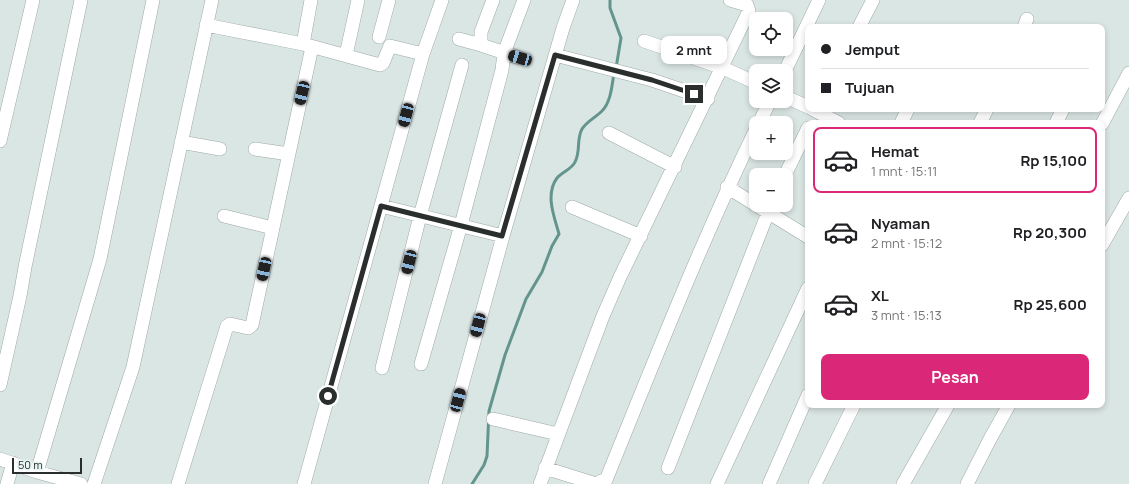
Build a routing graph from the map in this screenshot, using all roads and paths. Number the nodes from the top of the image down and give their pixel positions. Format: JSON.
{"nodes":[{"id":1,"x":32,"y":0,"type":"edge"},
{"id":2,"x":81,"y":0,"type":"edge"},
{"id":3,"x":153,"y":0,"type":"edge"},
{"id":4,"x":212,"y":0,"type":"edge"},
{"id":5,"x":311,"y":0,"type":"edge"},
{"id":6,"x":358,"y":0,"type":"edge"},
{"id":7,"x":389,"y":0,"type":"edge"},
{"id":8,"x":442,"y":0,"type":"edge"},
{"id":9,"x":493,"y":0,"type":"edge"},
{"id":10,"x":524,"y":0,"type":"edge"},
{"id":11,"x":573,"y":0,"type":"edge"},
{"id":12,"x":733,"y":0,"type":"edge"},
{"id":13,"x":819,"y":0,"type":"edge"},
{"id":14,"x":873,"y":0,"type":"edge"},
{"id":15,"x":808,"y":24,"type":"edge"},
{"id":16,"x":861,"y":24,"type":"edge"},
{"id":17,"x":206,"y":25,"type":"junction"},
{"id":18,"x":805,"y":29,"type":"edge"},
{"id":19,"x":379,"y":37,"type":"dead end"},
{"id":20,"x":459,"y":39,"type":"dead end"},
{"id":21,"x":644,"y":41,"type":"dead end"},
{"id":22,"x":481,"y":45,"type":"junction"},
{"id":23,"x":308,"y":46,"type":"junction"},
{"id":24,"x":504,"y":53,"type":"junction"},
{"id":25,"x":423,"y":54,"type":"junction"},
{"id":26,"x":346,"y":55,"type":"junction"},
{"id":27,"x":555,"y":55,"type":"junction"},
{"id":28,"x":520,"y":58,"type":"dead end"},
{"id":29,"x":788,"y":64,"type":"edge"},
{"id":30,"x":462,"y":65,"type":"dead end"},
{"id":31,"x":723,"y":68,"type":"junction"},
{"id":32,"x":1129,"y":73,"type":"edge"},
{"id":33,"x":749,"y":81,"type":"edge"},
{"id":34,"x":708,"y":99,"type":"junction"},
{"id":35,"x":793,"y":101,"type":"edge"},
{"id":36,"x":805,"y":106,"type":"edge"},
{"id":37,"x":819,"y":112,"type":"edge"},
{"id":38,"x":833,"y":120,"type":"edge"},
{"id":39,"x":1104,"y":120,"type":"edge"},
{"id":40,"x":609,"y":133,"type":"dead end"},
{"id":41,"x":805,"y":134,"type":"edge"},
{"id":42,"x":0,"y":141,"type":"edge"},
{"id":43,"x":181,"y":142,"type":"junction"},
{"id":44,"x":749,"y":144,"type":"edge"},
{"id":45,"x":255,"y":148,"type":"dead end"},
{"id":46,"x":220,"y":149,"type":"dead end"},
{"id":47,"x":289,"y":154,"type":"junction"},
{"id":48,"x":675,"y":167,"type":"junction"},
{"id":49,"x":788,"y":168,"type":"edge"},
{"id":50,"x":727,"y":187,"type":"junction"},
{"id":51,"x":1129,"y":198,"type":"edge"},
{"id":52,"x":749,"y":199,"type":"edge"},
{"id":53,"x":381,"y":206,"type":"junction"},
{"id":54,"x":572,"y":207,"type":"dead end"},
{"id":55,"x":761,"y":212,"type":"edge"},
{"id":56,"x":770,"y":212,"type":"edge"},
{"id":57,"x":224,"y":216,"type":"dead end"},
{"id":58,"x":420,"y":216,"type":"junction"},
{"id":59,"x":461,"y":225,"type":"junction"},
{"id":60,"x":273,"y":228,"type":"junction"},
{"id":61,"x":805,"y":235,"type":"edge"},
{"id":62,"x":502,"y":236,"type":"junction"},
{"id":63,"x":641,"y":236,"type":"junction"},
{"id":64,"x":1105,"y":240,"type":"edge"},
{"id":65,"x":805,"y":294,"type":"edge"},
{"id":66,"x":421,"y":364,"type":"dead end"},
{"id":67,"x":382,"y":368,"type":"dead end"},
{"id":68,"x":0,"y":385,"type":"edge"},
{"id":69,"x":805,"y":402,"type":"edge"},
{"id":70,"x":853,"y":408,"type":"edge"},
{"id":71,"x":946,"y":408,"type":"edge"},
{"id":72,"x":1007,"y":408,"type":"edge"},
{"id":73,"x":493,"y":419,"type":"dead end"},
{"id":74,"x":558,"y":434,"type":"junction"},
{"id":75,"x":0,"y":459,"type":"edge"},
{"id":76,"x":13,"y":463,"type":"junction"},
{"id":77,"x":545,"y":468,"type":"junction"},
{"id":78,"x":668,"y":468,"type":"dead end"},
{"id":79,"x":37,"y":472,"type":"junction"},
{"id":80,"x":76,"y":483,"type":"edge"},
{"id":81,"x":604,"y":483,"type":"edge"},
{"id":82,"x":7,"y":484,"type":"edge"},
{"id":83,"x":94,"y":484,"type":"edge"},
{"id":84,"x":178,"y":484,"type":"edge"},
{"id":85,"x":304,"y":484,"type":"edge"},
{"id":86,"x":435,"y":484,"type":"edge"},
{"id":87,"x":540,"y":484,"type":"edge"},
{"id":88,"x":717,"y":484,"type":"edge"},
{"id":89,"x":769,"y":484,"type":"edge"},
{"id":90,"x":815,"y":484,"type":"edge"},
{"id":91,"x":903,"y":484,"type":"edge"},
{"id":92,"x":967,"y":484,"type":"edge"}],
"edges":[{"from":1,"to":42,"type":"street"},
{"from":2,"to":68,"type":"street"},
{"from":3,"to":79,"type":"street"},
{"from":4,"to":17,"type":"street"},
{"from":5,"to":23,"type":"street"},
{"from":6,"to":26,"type":"street"},
{"from":7,"to":19,"type":"street"},
{"from":8,"to":25,"type":"street"},
{"from":9,"to":22,"type":"street"},
{"from":10,"to":24,"type":"street"},
{"from":11,"to":27,"type":"street"},
{"from":12,"to":31,"type":"street"},
{"from":13,"to":15,"type":"street"},
{"from":14,"to":16,"type":"street"},
{"from":17,"to":23,"type":"street"},
{"from":17,"to":43,"type":"street"},
{"from":18,"to":29,"type":"street"},
{"from":20,"to":22,"type":"street"},
{"from":21,"to":31,"type":"street"},
{"from":22,"to":24,"type":"street"},
{"from":23,"to":26,"type":"street"},
{"from":23,"to":47,"type":"street"},
{"from":24,"to":28,"type":"street"},
{"from":24,"to":59,"type":"street"},
{"from":25,"to":26,"type":"street"},
{"from":25,"to":53,"type":"street"},
{"from":27,"to":34,"type":"street"},
{"from":27,"to":62,"type":"street"},
{"from":30,"to":58,"type":"street"},
{"from":31,"to":33,"type":"street"},
{"from":31,"to":34,"type":"street"},
{"from":32,"to":39,"type":"street"},
{"from":34,"to":48,"type":"street"},
{"from":35,"to":36,"type":"street"},
{"from":37,"to":38,"type":"street"},
{"from":40,"to":48,"type":"street"},
{"from":41,"to":49,"type":"street"},
{"from":43,"to":46,"type":"street"},
{"from":43,"to":83,"type":"street"},
{"from":44,"to":50,"type":"street"},
{"from":45,"to":47,"type":"street"},
{"from":47,"to":60,"type":"street"},
{"from":48,"to":63,"type":"street"},
{"from":50,"to":52,"type":"street"},
{"from":50,"to":81,"type":"street"},
{"from":51,"to":64,"type":"street"},
{"from":53,"to":58,"type":"street"},
{"from":53,"to":85,"type":"street"},
{"from":54,"to":63,"type":"street"},
{"from":55,"to":78,"type":"street"},
{"from":56,"to":61,"type":"street"},
{"from":57,"to":60,"type":"street"},
{"from":58,"to":59,"type":"street"},
{"from":58,"to":67,"type":"street"},
{"from":59,"to":62,"type":"street"},
{"from":59,"to":66,"type":"street"},
{"from":60,"to":84,"type":"street"},
{"from":62,"to":86,"type":"street"},
{"from":63,"to":74,"type":"street"},
{"from":65,"to":88,"type":"street"},
{"from":69,"to":89,"type":"street"},
{"from":70,"to":90,"type":"street"},
{"from":71,"to":91,"type":"street"},
{"from":72,"to":92,"type":"street"},
{"from":73,"to":74,"type":"street"},
{"from":74,"to":77,"type":"street"},
{"from":75,"to":76,"type":"street"},
{"from":76,"to":79,"type":"street"},
{"from":76,"to":82,"type":"street"},
{"from":77,"to":81,"type":"street"},
{"from":77,"to":87,"type":"street"},
{"from":79,"to":80,"type":"street"}]}
